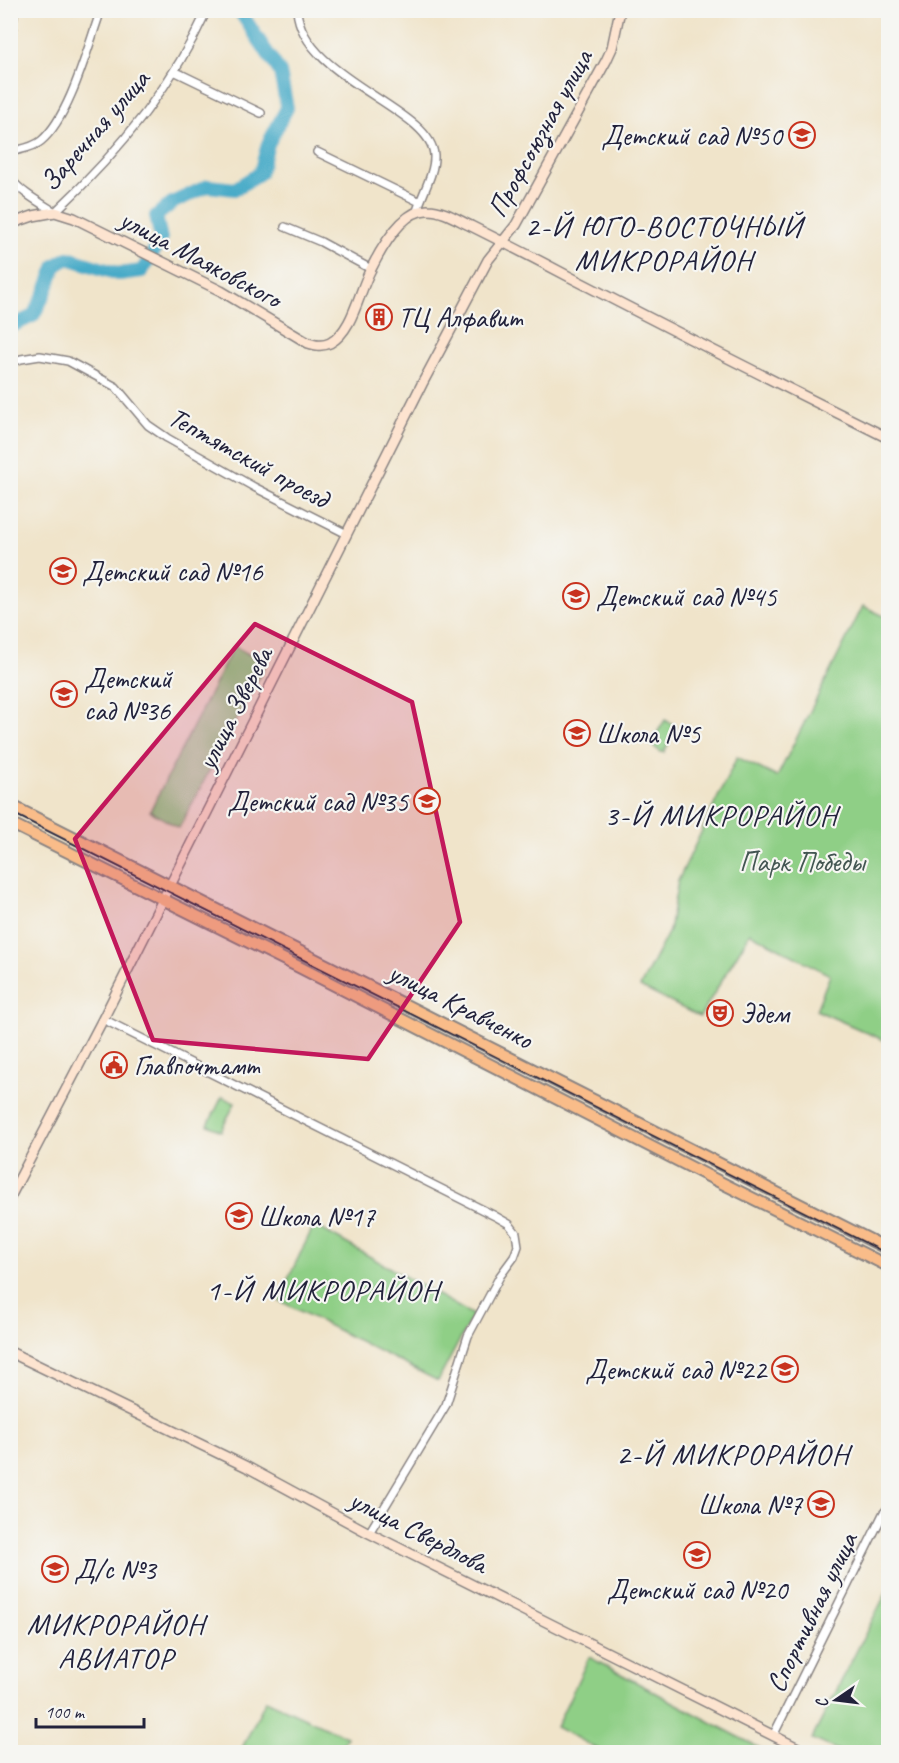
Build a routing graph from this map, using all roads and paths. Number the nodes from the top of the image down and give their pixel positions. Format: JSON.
{"nodes":[{"id":1,"x":14,"y":10,"type":"edge"},
{"id":2,"x":101,"y":10,"type":"edge"},
{"id":3,"x":207,"y":10,"type":"edge"},
{"id":4,"x":297,"y":10,"type":"edge"},
{"id":5,"x":621,"y":10,"type":"edge"},
{"id":6,"x":10,"y":55,"type":"edge"},
{"id":7,"x":174,"y":71,"type":"junction"},
{"id":8,"x":261,"y":112,"type":"dead end"},
{"id":9,"x":10,"y":152,"type":"edge"},
{"id":10,"x":317,"y":152,"type":"dead end"},
{"id":11,"x":10,"y":178,"type":"edge"},
{"id":12,"x":418,"y":207,"type":"junction"},
{"id":13,"x":55,"y":212,"type":"junction"},
{"id":14,"x":10,"y":224,"type":"edge"},
{"id":15,"x":285,"y":227,"type":"dead end"},
{"id":16,"x":502,"y":242,"type":"junction"},
{"id":17,"x":371,"y":269,"type":"junction"},
{"id":18,"x":10,"y":363,"type":"edge"},
{"id":19,"x":888,"y":438,"type":"edge"},
{"id":20,"x":347,"y":534,"type":"junction"},
{"id":21,"x":10,"y":805,"type":"edge"},
{"id":22,"x":10,"y":823,"type":"edge"},
{"id":23,"x":103,"y":852,"type":"junction"},
{"id":24,"x":97,"y":865,"type":"junction"},
{"id":25,"x":171,"y":885,"type":"junction"},
{"id":26,"x":163,"y":899,"type":"junction"},
{"id":27,"x":254,"y":928,"type":"junction"},
{"id":28,"x":247,"y":941,"type":"junction"},
{"id":29,"x":306,"y":954,"type":"junction"},
{"id":30,"x":299,"y":967,"type":"junction"},
{"id":31,"x":337,"y":969,"type":"junction"},
{"id":32,"x":330,"y":983,"type":"junction"},
{"id":33,"x":381,"y":992,"type":"junction"},
{"id":34,"x":375,"y":1006,"type":"junction"},
{"id":35,"x":428,"y":1015,"type":"junction"},
{"id":36,"x":103,"y":1019,"type":"junction"},
{"id":37,"x":421,"y":1029,"type":"junction"},
{"id":38,"x":473,"y":1038,"type":"junction"},
{"id":39,"x":466,"y":1052,"type":"junction"},
{"id":40,"x":517,"y":1060,"type":"junction"},
{"id":41,"x":510,"y":1075,"type":"junction"},
{"id":42,"x":781,"y":1194,"type":"junction"},
{"id":43,"x":10,"y":1197,"type":"edge"},
{"id":44,"x":774,"y":1209,"type":"junction"},
{"id":45,"x":888,"y":1249,"type":"edge"},
{"id":46,"x":888,"y":1266,"type":"edge"},
{"id":47,"x":10,"y":1352,"type":"edge"},
{"id":48,"x":888,"y":1508,"type":"edge"},
{"id":49,"x":369,"y":1533,"type":"junction"},
{"id":50,"x":773,"y":1736,"type":"junction"},
{"id":51,"x":806,"y":1752,"type":"edge"}],
"edges":[{"from":1,"to":6,"type":"street"},
{"from":2,"to":9,"type":"street"},
{"from":3,"to":7,"type":"street","name":"Заречная улица"},
{"from":4,"to":12,"type":"street"},
{"from":5,"to":16,"type":"main road","name":"Профсоюзная улица"},
{"from":7,"to":8,"type":"street","name":"Заречная улица"},
{"from":7,"to":13,"type":"street","name":"Заречная улица"},
{"from":10,"to":12,"type":"street"},
{"from":11,"to":13,"type":"street"},
{"from":12,"to":16,"type":"main road"},
{"from":12,"to":17,"type":"main road"},
{"from":13,"to":14,"type":"main road","name":"Заречная улица"},
{"from":13,"to":17,"type":"main road","name":"улица Маяковского"},
{"from":15,"to":17,"type":"street"},
{"from":16,"to":19,"type":"main road"},
{"from":16,"to":20,"type":"main road","name":"улица Зверева"},
{"from":18,"to":20,"type":"street","name":"Тептятский проезд"},
{"from":20,"to":25,"type":"main road","name":"улица Зверева"},
{"from":21,"to":23,"type":"main road","name":"улица Кравченко"},
{"from":22,"to":24,"type":"main road","name":"улица Кравченко"},
{"from":23,"to":24,"type":"street"},
{"from":23,"to":25,"type":"main road","name":"улица Кравченко"},
{"from":24,"to":26,"type":"main road","name":"улица Кравченко"},
{"from":25,"to":26,"type":"main road","name":"улица Зверева"},
{"from":25,"to":27,"type":"main road","name":"улица Кравченко"},
{"from":26,"to":28,"type":"main road","name":"улица Кравченко"},
{"from":26,"to":36,"type":"main road","name":"улица Зверева"},
{"from":27,"to":28,"type":"street"},
{"from":27,"to":29,"type":"main road","name":"улица Кравченко"},
{"from":28,"to":30,"type":"main road","name":"улица Кравченко"},
{"from":29,"to":30,"type":"street"},
{"from":29,"to":31,"type":"main road","name":"улица Кравченко"},
{"from":30,"to":32,"type":"main road","name":"улица Кравченко"},
{"from":31,"to":32,"type":"street"},
{"from":31,"to":33,"type":"main road","name":"улица Кравченко"},
{"from":32,"to":34,"type":"main road","name":"улица Кравченко"},
{"from":33,"to":34,"type":"street"},
{"from":33,"to":35,"type":"main road","name":"улица Кравченко"},
{"from":34,"to":37,"type":"main road","name":"улица Кравченко"},
{"from":35,"to":37,"type":"street"},
{"from":35,"to":38,"type":"main road","name":"улица Кравченко"},
{"from":36,"to":43,"type":"main road","name":"улица Зверева"},
{"from":36,"to":49,"type":"street"},
{"from":37,"to":39,"type":"main road","name":"улица Кравченко"},
{"from":38,"to":39,"type":"street"},
{"from":38,"to":40,"type":"main road","name":"улица Кравченко"},
{"from":39,"to":41,"type":"main road","name":"улица Кравченко"},
{"from":40,"to":41,"type":"street"},
{"from":40,"to":42,"type":"main road","name":"улица Кравченко"},
{"from":41,"to":44,"type":"main road","name":"улица Кравченко"},
{"from":42,"to":44,"type":"street"},
{"from":42,"to":45,"type":"main road","name":"улица Кравченко"},
{"from":44,"to":46,"type":"main road","name":"улица Кравченко"},
{"from":47,"to":49,"type":"main road","name":"улица Свердлова"},
{"from":48,"to":50,"type":"street","name":"Спортивная улица"},
{"from":49,"to":50,"type":"main road","name":"улица Свердлова"},
{"from":50,"to":51,"type":"main road","name":"улица Свердлова"}]}
